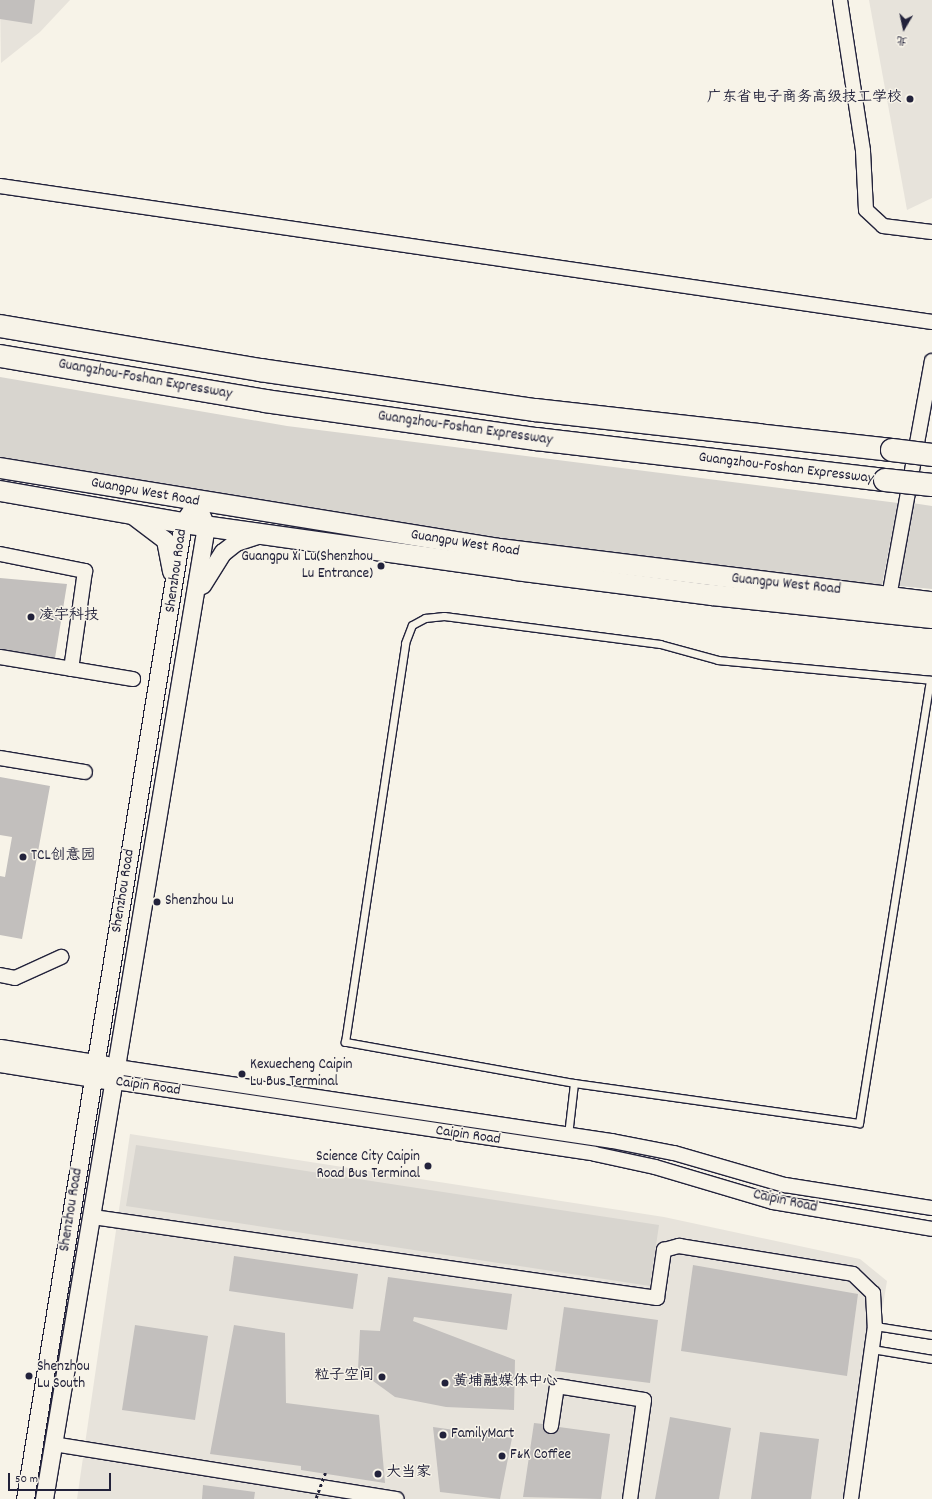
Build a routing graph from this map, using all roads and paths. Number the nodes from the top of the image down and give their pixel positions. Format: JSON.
{"nodes":[{"id":1,"x":840,"y":0,"type":"edge"},
{"id":2,"x":0,"y":186,"type":"edge"},
{"id":3,"x":932,"y":232,"type":"edge"},
{"id":4,"x":932,"y":322,"type":"edge"},
{"id":5,"x":0,"y":326,"type":"edge"},
{"id":6,"x":0,"y":356,"type":"edge"},
{"id":7,"x":932,"y":361,"type":"edge"},
{"id":8,"x":932,"y":455,"type":"edge"},
{"id":9,"x":0,"y":468,"type":"edge"},
{"id":10,"x":932,"y":485,"type":"edge"},
{"id":11,"x":0,"y":490,"type":"edge"},
{"id":12,"x":196,"y":503,"type":"junction"},
{"id":13,"x":128,"y":513,"type":"junction"},
{"id":14,"x":183,"y":523,"type":"junction"},
{"id":15,"x":206,"y":526,"type":"junction"},
{"id":16,"x":262,"y":534,"type":"junction"},
{"id":17,"x":0,"y":554,"type":"edge"},
{"id":18,"x":890,"y":597,"type":"junction"},
{"id":19,"x":173,"y":601,"type":"junction"},
{"id":20,"x":932,"y":602,"type":"edge"},
{"id":21,"x":191,"y":613,"type":"junction"},
{"id":22,"x":932,"y":618,"type":"edge"},
{"id":23,"x":0,"y":657,"type":"edge"},
{"id":24,"x":71,"y":669,"type":"junction"},
{"id":25,"x":133,"y":679,"type":"dead end"},
{"id":26,"x":931,"y":680,"type":"edge"},
{"id":27,"x":0,"y":758,"type":"edge"},
{"id":28,"x":85,"y":772,"type":"dead end"},
{"id":29,"x":61,"y":957,"type":"dead end"},
{"id":30,"x":0,"y":975,"type":"edge"},
{"id":31,"x":0,"y":1048,"type":"edge"},
{"id":32,"x":0,"y":1063,"type":"edge"},
{"id":33,"x":94,"y":1071,"type":"junction"},
{"id":34,"x":116,"y":1074,"type":"junction"},
{"id":35,"x":574,"y":1083,"type":"junction"},
{"id":36,"x":568,"y":1135,"type":"junction"},
{"id":37,"x":932,"y":1208,"type":"edge"},
{"id":38,"x":93,"y":1217,"type":"junction"},
{"id":39,"x":932,"y":1229,"type":"edge"},
{"id":40,"x":875,"y":1326,"type":"junction"},
{"id":41,"x":932,"y":1335,"type":"edge"},
{"id":42,"x":872,"y":1349,"type":"junction"},
{"id":43,"x":932,"y":1358,"type":"edge"},
{"id":44,"x":551,"y":1426,"type":"dead end"},
{"id":45,"x":53,"y":1444,"type":"junction"},
{"id":46,"x":325,"y":1473,"type":"dead end"},
{"id":47,"x":316,"y":1498,"type":"dead end"},
{"id":48,"x":25,"y":1499,"type":"edge"},
{"id":49,"x":44,"y":1499,"type":"edge"},
{"id":50,"x":397,"y":1499,"type":"edge"},
{"id":51,"x":630,"y":1499,"type":"edge"},
{"id":52,"x":851,"y":1499,"type":"edge"}],
"edges":[{"from":1,"to":3,"type":"street"},
{"from":2,"to":4,"type":"street"},
{"from":5,"to":8,"type":"highway","name":"Guangzhou-Foshan Expressway","bridge":true},
{"from":6,"to":10,"type":"highway","name":"Guangzhou-Foshan Expressway","bridge":true},
{"from":7,"to":18,"type":"street"},
{"from":9,"to":12,"type":"main road","name":"Guangpu West Road"},
{"from":11,"to":13,"type":"main road","name":"Guangpu West Road"},
{"from":12,"to":14,"type":"street","name":"Shenzhou Road"},
{"from":12,"to":15,"type":"street","name":"Shenzhou Road"},
{"from":12,"to":18,"type":"main road","name":"Guangpu West Road"},
{"from":13,"to":14,"type":"main road","name":"Guangpu West Road"},
{"from":13,"to":19,"type":"street"},
{"from":14,"to":15,"type":"main road","name":"Guangpu West Road"},
{"from":14,"to":19,"type":"street","name":"Shenzhou Road"},
{"from":15,"to":16,"type":"main road","name":"Guangpu West Road"},
{"from":15,"to":21,"type":"street","name":"Shenzhou Road"},
{"from":16,"to":21,"type":"street"},
{"from":16,"to":22,"type":"main road","name":"Guangpu West Road"},
{"from":17,"to":24,"type":"street"},
{"from":18,"to":20,"type":"main road","name":"Guangpu West Road"},
{"from":19,"to":33,"type":"street","name":"Shenzhou Road"},
{"from":21,"to":34,"type":"street","name":"Shenzhou Road"},
{"from":23,"to":24,"type":"street"},
{"from":24,"to":25,"type":"street"},
{"from":26,"to":35,"type":"lane"},
{"from":26,"to":35,"type":"lane"},
{"from":27,"to":28,"type":"street"},
{"from":29,"to":30,"type":"street"},
{"from":31,"to":33,"type":"street","name":"Caipin Road"},
{"from":32,"to":33,"type":"street","name":"Caipin Road"},
{"from":33,"to":34,"type":"street","name":"Caipin Road"},
{"from":33,"to":48,"type":"street","name":"Shenzhou Road"},
{"from":34,"to":36,"type":"street","name":"Caipin Road"},
{"from":34,"to":38,"type":"street","name":"Shenzhou Road"},
{"from":34,"to":39,"type":"street","name":"Caipin Road"},
{"from":35,"to":36,"type":"lane"},
{"from":36,"to":37,"type":"street","name":"Caipin Road"},
{"from":38,"to":40,"type":"street"},
{"from":38,"to":45,"type":"street","name":"Shenzhou Road"},
{"from":40,"to":41,"type":"lane"},
{"from":40,"to":42,"type":"street"},
{"from":42,"to":43,"type":"lane"},
{"from":42,"to":52,"type":"street"},
{"from":44,"to":51,"type":"street"},
{"from":45,"to":49,"type":"street","name":"Shenzhou Road"},
{"from":45,"to":50,"type":"street"},
{"from":46,"to":47,"type":"path","bridge":true}]}
